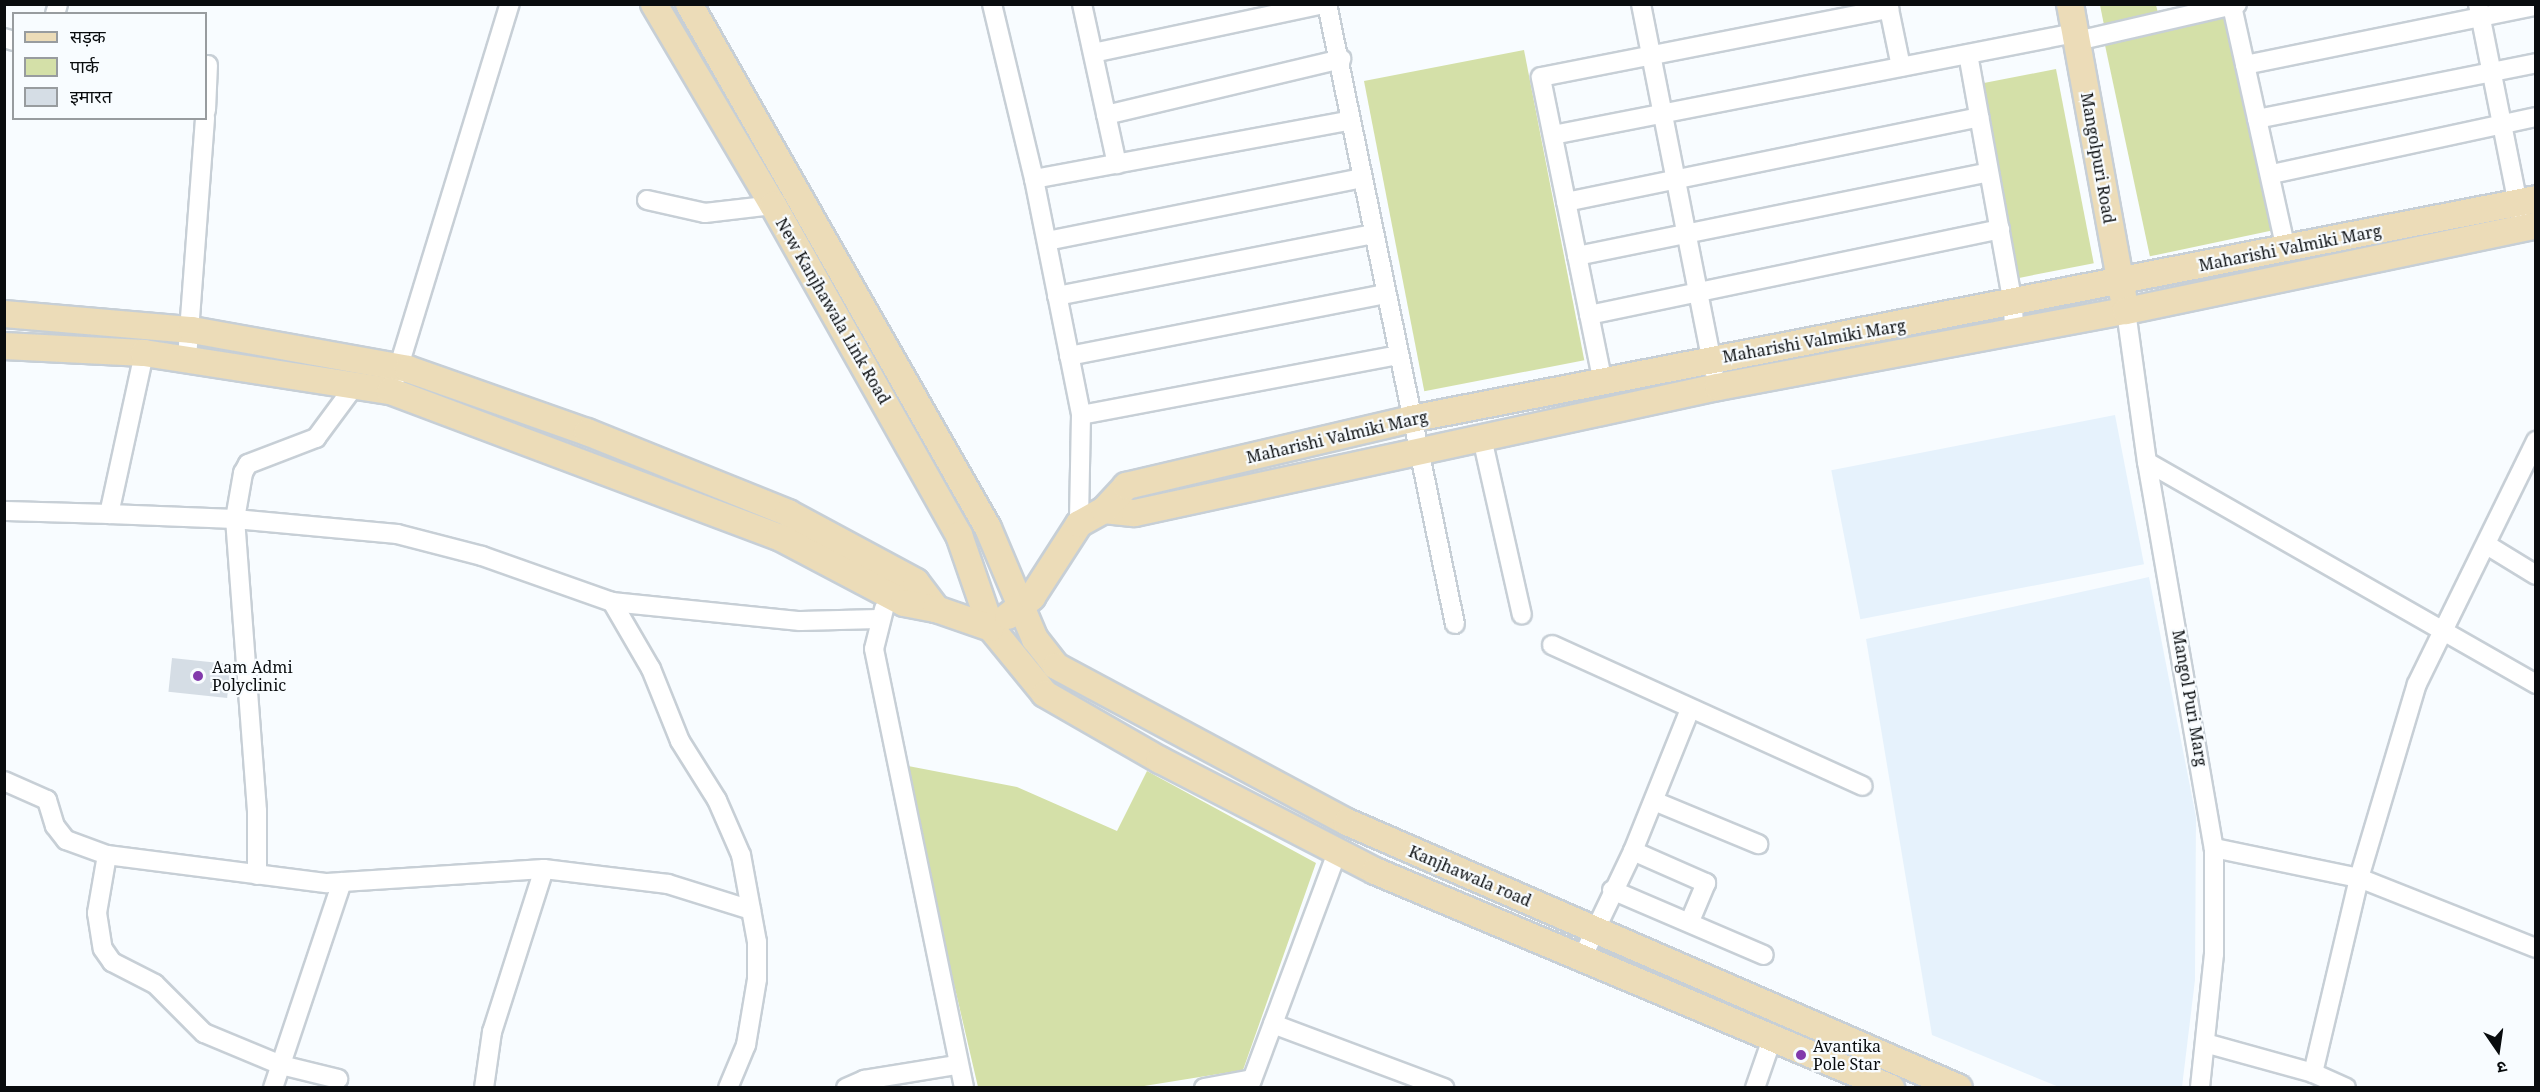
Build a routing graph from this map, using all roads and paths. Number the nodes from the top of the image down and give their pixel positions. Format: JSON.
{"nodes":[{"id":1,"x":510,"y":4,"type":"edge"},
{"id":2,"x":654,"y":4,"type":"edge"},
{"id":3,"x":689,"y":4,"type":"edge"},
{"id":4,"x":992,"y":4,"type":"edge"},
{"id":5,"x":1082,"y":4,"type":"edge"},
{"id":6,"x":1325,"y":4,"type":"edge"},
{"id":7,"x":1641,"y":4,"type":"edge"},
{"id":8,"x":2070,"y":4,"type":"edge"},
{"id":9,"x":2234,"y":5,"type":"edge"},
{"id":10,"x":2535,"y":6,"type":"edge"},
{"id":11,"x":1889,"y":7,"type":"edge"},
{"id":12,"x":2479,"y":11,"type":"edge"},
{"id":13,"x":2167,"y":12,"type":"edge"},
{"id":14,"x":2076,"y":37,"type":"junction"},
{"id":15,"x":1093,"y":53,"type":"junction"},
{"id":16,"x":1968,"y":54,"type":"junction"},
{"id":17,"x":1652,"y":55,"type":"junction"},
{"id":18,"x":1341,"y":59,"type":"junction"},
{"id":19,"x":2535,"y":63,"type":"edge"},
{"id":20,"x":208,"y":65,"type":"dead end"},
{"id":21,"x":2245,"y":65,"type":"junction"},
{"id":22,"x":1901,"y":67,"type":"junction"},
{"id":23,"x":2491,"y":72,"type":"junction"},
{"id":24,"x":207,"y":88,"type":"edge"},
{"id":25,"x":1663,"y":111,"type":"junction"},
{"id":26,"x":1106,"y":115,"type":"junction"},
{"id":27,"x":1979,"y":117,"type":"junction"},
{"id":28,"x":2535,"y":117,"type":"edge"},
{"id":29,"x":2257,"y":119,"type":"junction"},
{"id":30,"x":205,"y":120,"type":"edge"},
{"id":31,"x":1351,"y":120,"type":"junction"},
{"id":32,"x":2502,"y":123,"type":"junction"},
{"id":33,"x":1553,"y":135,"type":"junction"},
{"id":34,"x":1117,"y":164,"type":"junction"},
{"id":35,"x":1989,"y":172,"type":"junction"},
{"id":36,"x":2272,"y":174,"type":"junction"},
{"id":37,"x":1676,"y":177,"type":"junction"},
{"id":38,"x":1363,"y":178,"type":"junction"},
{"id":39,"x":1034,"y":179,"type":"junction"},
{"id":40,"x":646,"y":200,"type":"dead end"},
{"id":41,"x":2527,"y":201,"type":"edge"},
{"id":42,"x":1566,"y":202,"type":"junction"},
{"id":43,"x":773,"y":205,"type":"junction"},
{"id":44,"x":2529,"y":227,"type":"edge"},
{"id":45,"x":2000,"y":229,"type":"junction"},
{"id":46,"x":1686,"y":231,"type":"junction"},
{"id":47,"x":1374,"y":234,"type":"junction"},
{"id":48,"x":1047,"y":241,"type":"junction"},
{"id":49,"x":2286,"y":249,"type":"junction"},
{"id":50,"x":1577,"y":256,"type":"junction"},
{"id":51,"x":2121,"y":281,"type":"junction"},
{"id":52,"x":1698,"y":289,"type":"junction"},
{"id":53,"x":1386,"y":294,"type":"junction"},
{"id":54,"x":1057,"y":296,"type":"junction"},
{"id":55,"x":2013,"y":303,"type":"junction"},
{"id":56,"x":2126,"y":311,"type":"junction"},
{"id":57,"x":4,"y":314,"type":"edge"},
{"id":58,"x":1589,"y":315,"type":"junction"},
{"id":59,"x":192,"y":330,"type":"junction"},
{"id":60,"x":2014,"y":331,"type":"junction"},
{"id":61,"x":238,"y":337,"type":"junction"},
{"id":62,"x":4,"y":346,"type":"edge"},
{"id":63,"x":144,"y":353,"type":"junction"},
{"id":64,"x":1398,"y":355,"type":"junction"},
{"id":65,"x":1069,"y":356,"type":"junction"},
{"id":66,"x":187,"y":358,"type":"junction"},
{"id":67,"x":1712,"y":360,"type":"junction"},
{"id":68,"x":234,"y":364,"type":"junction"},
{"id":69,"x":400,"y":367,"type":"junction"},
{"id":70,"x":1603,"y":383,"type":"junction"},
{"id":71,"x":356,"y":384,"type":"junction"},
{"id":72,"x":1718,"y":387,"type":"junction"},
{"id":73,"x":390,"y":391,"type":"junction"},
{"id":74,"x":1531,"y":397,"type":"junction"},
{"id":75,"x":1081,"y":415,"type":"junction"},
{"id":76,"x":1412,"y":419,"type":"junction"},
{"id":77,"x":1537,"y":426,"type":"junction"},
{"id":78,"x":1482,"y":438,"type":"junction"},
{"id":79,"x":2535,"y":441,"type":"edge"},
{"id":80,"x":1418,"y":451,"type":"junction"},
{"id":81,"x":2146,"y":462,"type":"junction"},
{"id":82,"x":1104,"y":510,"type":"junction"},
{"id":83,"x":4,"y":511,"type":"edge"},
{"id":84,"x":110,"y":514,"type":"junction"},
{"id":85,"x":235,"y":519,"type":"junction"},
{"id":86,"x":1079,"y":524,"type":"junction"},
{"id":87,"x":2487,"y":545,"type":"junction"},
{"id":88,"x":2535,"y":575,"type":"edge"},
{"id":89,"x":896,"y":586,"type":"junction"},
{"id":90,"x":612,"y":602,"type":"junction"},
{"id":91,"x":1020,"y":608,"type":"junction"},
{"id":92,"x":1522,"y":615,"type":"dead end"},
{"id":93,"x":879,"y":619,"type":"junction"},
{"id":94,"x":1455,"y":624,"type":"dead end"},
{"id":95,"x":990,"y":628,"type":"junction"},
{"id":96,"x":2444,"y":631,"type":"junction"},
{"id":97,"x":1552,"y":645,"type":"dead end"},
{"id":98,"x":2535,"y":684,"type":"edge"},
{"id":99,"x":1690,"y":709,"type":"junction"},
{"id":100,"x":4,"y":781,"type":"edge"},
{"id":101,"x":1863,"y":786,"type":"dead end"},
{"id":102,"x":1654,"y":801,"type":"junction"},
{"id":103,"x":1758,"y":844,"type":"dead end"},
{"id":104,"x":2214,"y":848,"type":"junction"},
{"id":105,"x":1338,"y":850,"type":"junction"},
{"id":106,"x":1632,"y":851,"type":"junction"},
{"id":107,"x":107,"y":855,"type":"junction"},
{"id":108,"x":544,"y":869,"type":"junction"},
{"id":109,"x":256,"y":875,"type":"junction"},
{"id":110,"x":2359,"y":878,"type":"junction"},
{"id":111,"x":342,"y":882,"type":"junction"},
{"id":112,"x":1612,"y":890,"type":"junction"},
{"id":113,"x":751,"y":910,"type":"junction"},
{"id":114,"x":1690,"y":921,"type":"junction"},
{"id":115,"x":1593,"y":930,"type":"junction"},
{"id":116,"x":2535,"y":948,"type":"edge"},
{"id":117,"x":1764,"y":955,"type":"dead end"},
{"id":118,"x":1581,"y":958,"type":"junction"},
{"id":119,"x":1273,"y":1024,"type":"junction"},
{"id":120,"x":1772,"y":1039,"type":"junction"},
{"id":121,"x":2205,"y":1043,"type":"junction"},
{"id":122,"x":281,"y":1065,"type":"junction"},
{"id":123,"x":957,"y":1065,"type":"junction"},
{"id":124,"x":2313,"y":1073,"type":"junction"},
{"id":125,"x":338,"y":1079,"type":"dead end"},
{"id":126,"x":1251,"y":1083,"type":"edge"},
{"id":127,"x":1950,"y":1086,"type":"edge"},
{"id":128,"x":273,"y":1088,"type":"edge"},
{"id":129,"x":484,"y":1088,"type":"edge"},
{"id":130,"x":728,"y":1088,"type":"edge"},
{"id":131,"x":846,"y":1088,"type":"edge"},
{"id":132,"x":964,"y":1088,"type":"edge"},
{"id":133,"x":1204,"y":1088,"type":"edge"},
{"id":134,"x":1444,"y":1088,"type":"edge"},
{"id":135,"x":1755,"y":1088,"type":"edge"},
{"id":136,"x":1891,"y":1088,"type":"edge"},
{"id":137,"x":2200,"y":1088,"type":"edge"},
{"id":138,"x":2346,"y":1088,"type":"edge"}],
"edges":[{"from":1,"to":69,"type":"street"},
{"from":2,"to":43,"type":"main road","name":"New Kanjhawala Link Road"},
{"from":3,"to":91,"type":"main road","name":"New Kanjhawala Link Road"},
{"from":4,"to":39,"type":"street"},
{"from":5,"to":15,"type":"street"},
{"from":6,"to":15,"type":"street"},
{"from":6,"to":18,"type":"street"},
{"from":7,"to":17,"type":"street"},
{"from":8,"to":14,"type":"main road","name":"Mangolpuri Road"},
{"from":9,"to":13,"type":"street"},
{"from":9,"to":21,"type":"street"},
{"from":10,"to":12,"type":"street"},
{"from":11,"to":17,"type":"street"},
{"from":11,"to":22,"type":"street"},
{"from":12,"to":21,"type":"street"},
{"from":12,"to":23,"type":"street"},
{"from":13,"to":14,"type":"street"},
{"from":14,"to":16,"type":"street"},
{"from":14,"to":51,"type":"main road","name":"Mangolpuri Road"},
{"from":15,"to":26,"type":"street"},
{"from":16,"to":22,"type":"street"},
{"from":16,"to":27,"type":"street"},
{"from":17,"to":25,"type":"street"},
{"from":17,"to":33,"type":"street"},
{"from":18,"to":26,"type":"street"},
{"from":18,"to":31,"type":"street"},
{"from":19,"to":23,"type":"street"},
{"from":20,"to":24,"type":"street"},
{"from":21,"to":29,"type":"street"},
{"from":22,"to":25,"type":"street"},
{"from":23,"to":29,"type":"street"},
{"from":23,"to":32,"type":"street"},
{"from":25,"to":33,"type":"street"},
{"from":25,"to":37,"type":"street"},
{"from":26,"to":34,"type":"street"},
{"from":27,"to":35,"type":"street"},
{"from":27,"to":37,"type":"street"},
{"from":28,"to":32,"type":"street"},
{"from":29,"to":36,"type":"street"},
{"from":30,"to":59,"type":"street"},
{"from":31,"to":34,"type":"street"},
{"from":31,"to":38,"type":"street"},
{"from":32,"to":36,"type":"street"},
{"from":32,"to":41,"type":"street"},
{"from":33,"to":42,"type":"street"},
{"from":34,"to":39,"type":"street"},
{"from":35,"to":45,"type":"street"},
{"from":35,"to":46,"type":"street"},
{"from":36,"to":49,"type":"street"},
{"from":37,"to":42,"type":"street"},
{"from":37,"to":46,"type":"street"},
{"from":38,"to":47,"type":"street"},
{"from":38,"to":48,"type":"street"},
{"from":39,"to":48,"type":"street"},
{"from":40,"to":43,"type":"street"},
{"from":41,"to":44,"type":"street"},
{"from":41,"to":49,"type":"main road","name":"Maharishi Valmiki Marg"},
{"from":42,"to":50,"type":"street"},
{"from":43,"to":95,"type":"main road","name":"New Kanjhawala Link Road"},
{"from":44,"to":56,"type":"main road","name":"Maharishi Valmiki Marg"},
{"from":45,"to":52,"type":"street"},
{"from":45,"to":55,"type":"street"},
{"from":46,"to":50,"type":"street"},
{"from":46,"to":52,"type":"street"},
{"from":47,"to":53,"type":"street"},
{"from":47,"to":54,"type":"street"},
{"from":48,"to":54,"type":"street"},
{"from":49,"to":51,"type":"main road","name":"Maharishi Valmiki Marg"},
{"from":50,"to":58,"type":"street"},
{"from":51,"to":55,"type":"main road","name":"Maharishi Valmiki Marg"},
{"from":51,"to":56,"type":"main road","name":"Mangolpuri Road"},
{"from":52,"to":58,"type":"street"},
{"from":52,"to":67,"type":"street"},
{"from":53,"to":64,"type":"street"},
{"from":53,"to":65,"type":"street"},
{"from":54,"to":65,"type":"street"},
{"from":55,"to":60,"type":"street"},
{"from":55,"to":67,"type":"main road","name":"Maharishi Valmiki Marg"},
{"from":56,"to":60,"type":"main road","name":"Maharishi Valmiki Marg"},
{"from":56,"to":81,"type":"street","name":"Mangol Puri Marg"},
{"from":57,"to":59,"type":"main road"},
{"from":58,"to":70,"type":"street"},
{"from":59,"to":61,"type":"main road"},
{"from":59,"to":66,"type":"street"},
{"from":60,"to":72,"type":"main road","name":"Maharishi Valmiki Marg"},
{"from":61,"to":68,"type":"main road"},
{"from":61,"to":69,"type":"main road"},
{"from":62,"to":63,"type":"main road"},
{"from":63,"to":66,"type":"main road"},
{"from":63,"to":84,"type":"street"},
{"from":64,"to":75,"type":"street"},
{"from":64,"to":76,"type":"street"},
{"from":65,"to":75,"type":"street"},
{"from":66,"to":68,"type":"main road"},
{"from":67,"to":70,"type":"main road","name":"Maharishi Valmiki Marg"},
{"from":67,"to":72,"type":"street"},
{"from":68,"to":71,"type":"main road"},
{"from":69,"to":73,"type":"street"},
{"from":69,"to":89,"type":"main road"},
{"from":70,"to":74,"type":"main road","name":"Maharishi Valmiki Marg"},
{"from":71,"to":73,"type":"main road"},
{"from":71,"to":85,"type":"street"},
{"from":72,"to":77,"type":"main road","name":"Maharishi Valmiki Marg"},
{"from":73,"to":89,"type":"main road"},
{"from":74,"to":76,"type":"main road","name":"Maharishi Valmiki Marg"},
{"from":74,"to":77,"type":"main road"},
{"from":75,"to":86,"type":"street"},
{"from":76,"to":80,"type":"street"},
{"from":76,"to":82,"type":"main road","name":"Maharishi Valmiki Marg"},
{"from":77,"to":78,"type":"main road","name":"Maharishi Valmiki Marg"},
{"from":78,"to":80,"type":"main road","name":"Maharishi Valmiki Marg"},
{"from":78,"to":92,"type":"street"},
{"from":79,"to":87,"type":"street"},
{"from":80,"to":82,"type":"main road","name":"Maharishi Valmiki Marg"},
{"from":80,"to":94,"type":"street"},
{"from":81,"to":96,"type":"street"},
{"from":81,"to":104,"type":"street","name":"Mangol Puri Marg"},
{"from":82,"to":86,"type":"main road","name":"Maharishi Valmiki Marg"},
{"from":83,"to":84,"type":"street"},
{"from":84,"to":85,"type":"street"},
{"from":85,"to":90,"type":"street"},
{"from":85,"to":109,"type":"street"},
{"from":86,"to":91,"type":"main road","name":"Maharishi Valmiki Marg"},
{"from":87,"to":88,"type":"street"},
{"from":87,"to":96,"type":"street"},
{"from":89,"to":93,"type":"street"},
{"from":89,"to":95,"type":"main road"},
{"from":90,"to":93,"type":"street"},
{"from":90,"to":113,"type":"street"},
{"from":91,"to":95,"type":"main road"},
{"from":91,"to":115,"type":"main road","name":"Kanjhawala road"},
{"from":93,"to":123,"type":"street"},
{"from":95,"to":105,"type":"main road","name":"Kanjhawala road"},
{"from":96,"to":98,"type":"street"},
{"from":96,"to":110,"type":"street"},
{"from":97,"to":99,"type":"street"},
{"from":99,"to":101,"type":"street"},
{"from":99,"to":102,"type":"street"},
{"from":100,"to":107,"type":"street"},
{"from":102,"to":103,"type":"street"},
{"from":102,"to":106,"type":"street"},
{"from":104,"to":110,"type":"street"},
{"from":104,"to":121,"type":"street","name":"Mangol Puri Marg"},
{"from":105,"to":118,"type":"main road","name":"Kanjhawala road"},
{"from":105,"to":119,"type":"street"},
{"from":106,"to":112,"type":"street"},
{"from":106,"to":114,"type":"street"},
{"from":107,"to":109,"type":"street"},
{"from":107,"to":122,"type":"street"},
{"from":108,"to":111,"type":"street"},
{"from":108,"to":113,"type":"street"},
{"from":108,"to":129,"type":"street"},
{"from":109,"to":111,"type":"street"},
{"from":110,"to":116,"type":"street"},
{"from":110,"to":124,"type":"street"},
{"from":111,"to":122,"type":"street"},
{"from":112,"to":114,"type":"street"},
{"from":112,"to":115,"type":"street"},
{"from":113,"to":130,"type":"street"},
{"from":114,"to":117,"type":"street"},
{"from":115,"to":118,"type":"street"},
{"from":115,"to":127,"type":"main road","name":"Kanjhawala road"},
{"from":118,"to":120,"type":"main road","name":"Kanjhawala road"},
{"from":119,"to":126,"type":"street"},
{"from":119,"to":134,"type":"street"},
{"from":120,"to":135,"type":"street"},
{"from":120,"to":136,"type":"main road","name":"Kanjhawala road"},
{"from":121,"to":124,"type":"street"},
{"from":121,"to":137,"type":"street","name":"Mangol Puri Marg"},
{"from":122,"to":125,"type":"street"},
{"from":122,"to":128,"type":"street"},
{"from":123,"to":131,"type":"street"},
{"from":123,"to":132,"type":"street"},
{"from":124,"to":138,"type":"street"},
{"from":126,"to":133,"type":"street"}]}
